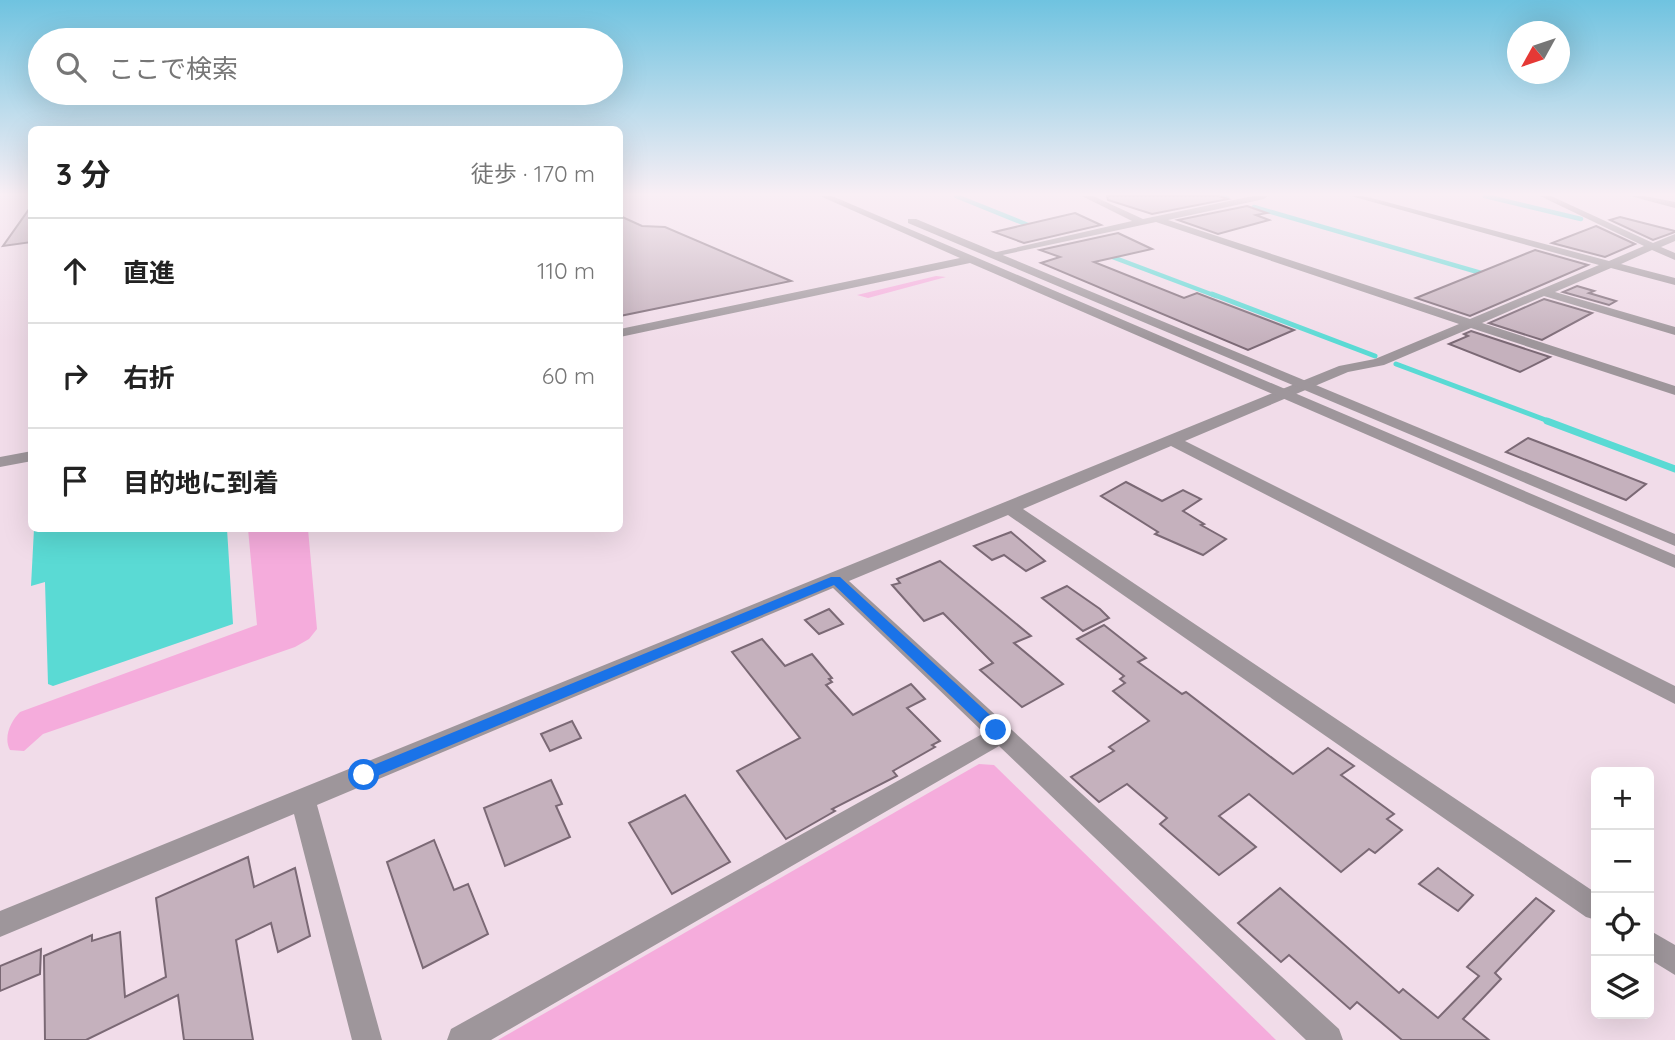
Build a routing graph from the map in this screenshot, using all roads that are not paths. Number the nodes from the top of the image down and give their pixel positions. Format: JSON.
{"nodes":[{"id":1,"x":937,"y":245,"type":"edge"},
{"id":2,"x":970,"y":245,"type":"edge"},
{"id":3,"x":1037,"y":245,"type":"edge"},
{"id":4,"x":1233,"y":245,"type":"edge"},
{"id":5,"x":1537,"y":245,"type":"edge"},
{"id":6,"x":1650,"y":245,"type":"edge"},
{"id":7,"x":1657,"y":245,"type":"edge"},
{"id":8,"x":1653,"y":246,"type":"junction"},
{"id":9,"x":993,"y":254,"type":"junction"},
{"id":10,"x":1675,"y":257,"type":"edge"},
{"id":11,"x":970,"y":259,"type":"junction"},
{"id":12,"x":1609,"y":264,"type":"junction"},
{"id":13,"x":1675,"y":282,"type":"edge"},
{"id":14,"x":1542,"y":292,"type":"junction"},
{"id":15,"x":1469,"y":323,"type":"junction"},
{"id":16,"x":1675,"y":331,"type":"edge"},
{"id":17,"x":623,"y":332,"type":"edge"},
{"id":18,"x":1304,"y":386,"type":"junction"},
{"id":19,"x":1675,"y":391,"type":"edge"},
{"id":20,"x":1287,"y":395,"type":"junction"},
{"id":21,"x":1173,"y":441,"type":"junction"},
{"id":22,"x":28,"y":457,"type":"edge"},
{"id":23,"x":0,"y":463,"type":"edge"},
{"id":24,"x":1010,"y":508,"type":"junction"},
{"id":25,"x":1675,"y":541,"type":"edge"},
{"id":26,"x":1675,"y":562,"type":"edge"},
{"id":27,"x":836,"y":580,"type":"junction"},
{"id":28,"x":1675,"y":696,"type":"edge"},
{"id":29,"x":1000,"y":734,"type":"junction"},
{"id":30,"x":303,"y":800,"type":"junction"},
{"id":31,"x":1591,"y":905,"type":"edge"},
{"id":32,"x":0,"y":924,"type":"edge"},
{"id":33,"x":1654,"y":946,"type":"edge"},
{"id":34,"x":1675,"y":961,"type":"edge"},
{"id":35,"x":368,"y":1040,"type":"edge"},
{"id":36,"x":462,"y":1040,"type":"edge"},
{"id":37,"x":1328,"y":1040,"type":"edge"}],
"edges":[{"from":1,"to":11,"type":"street"},
{"from":2,"to":9,"type":"street"},
{"from":3,"to":9,"type":"street"},
{"from":4,"to":15,"type":"street"},
{"from":5,"to":12,"type":"street"},
{"from":6,"to":8,"type":"street"},
{"from":7,"to":8,"type":"street"},
{"from":8,"to":10,"type":"street"},
{"from":8,"to":12,"type":"street"},
{"from":9,"to":11,"type":"street"},
{"from":9,"to":18,"type":"street"},
{"from":11,"to":17,"type":"street"},
{"from":11,"to":20,"type":"street"},
{"from":12,"to":13,"type":"street"},
{"from":12,"to":14,"type":"street"},
{"from":14,"to":15,"type":"street"},
{"from":14,"to":16,"type":"street"},
{"from":15,"to":18,"type":"street"},
{"from":15,"to":19,"type":"street"},
{"from":18,"to":20,"type":"street"},
{"from":18,"to":25,"type":"street"},
{"from":20,"to":21,"type":"street"},
{"from":20,"to":26,"type":"street"},
{"from":21,"to":24,"type":"street"},
{"from":21,"to":28,"type":"street"},
{"from":22,"to":23,"type":"street"},
{"from":24,"to":27,"type":"street"},
{"from":24,"to":31,"type":"street"},
{"from":27,"to":29,"type":"street"},
{"from":27,"to":30,"type":"street"},
{"from":29,"to":36,"type":"street"},
{"from":29,"to":37,"type":"street"},
{"from":30,"to":32,"type":"street"},
{"from":30,"to":35,"type":"street"},
{"from":33,"to":34,"type":"street"}]}
